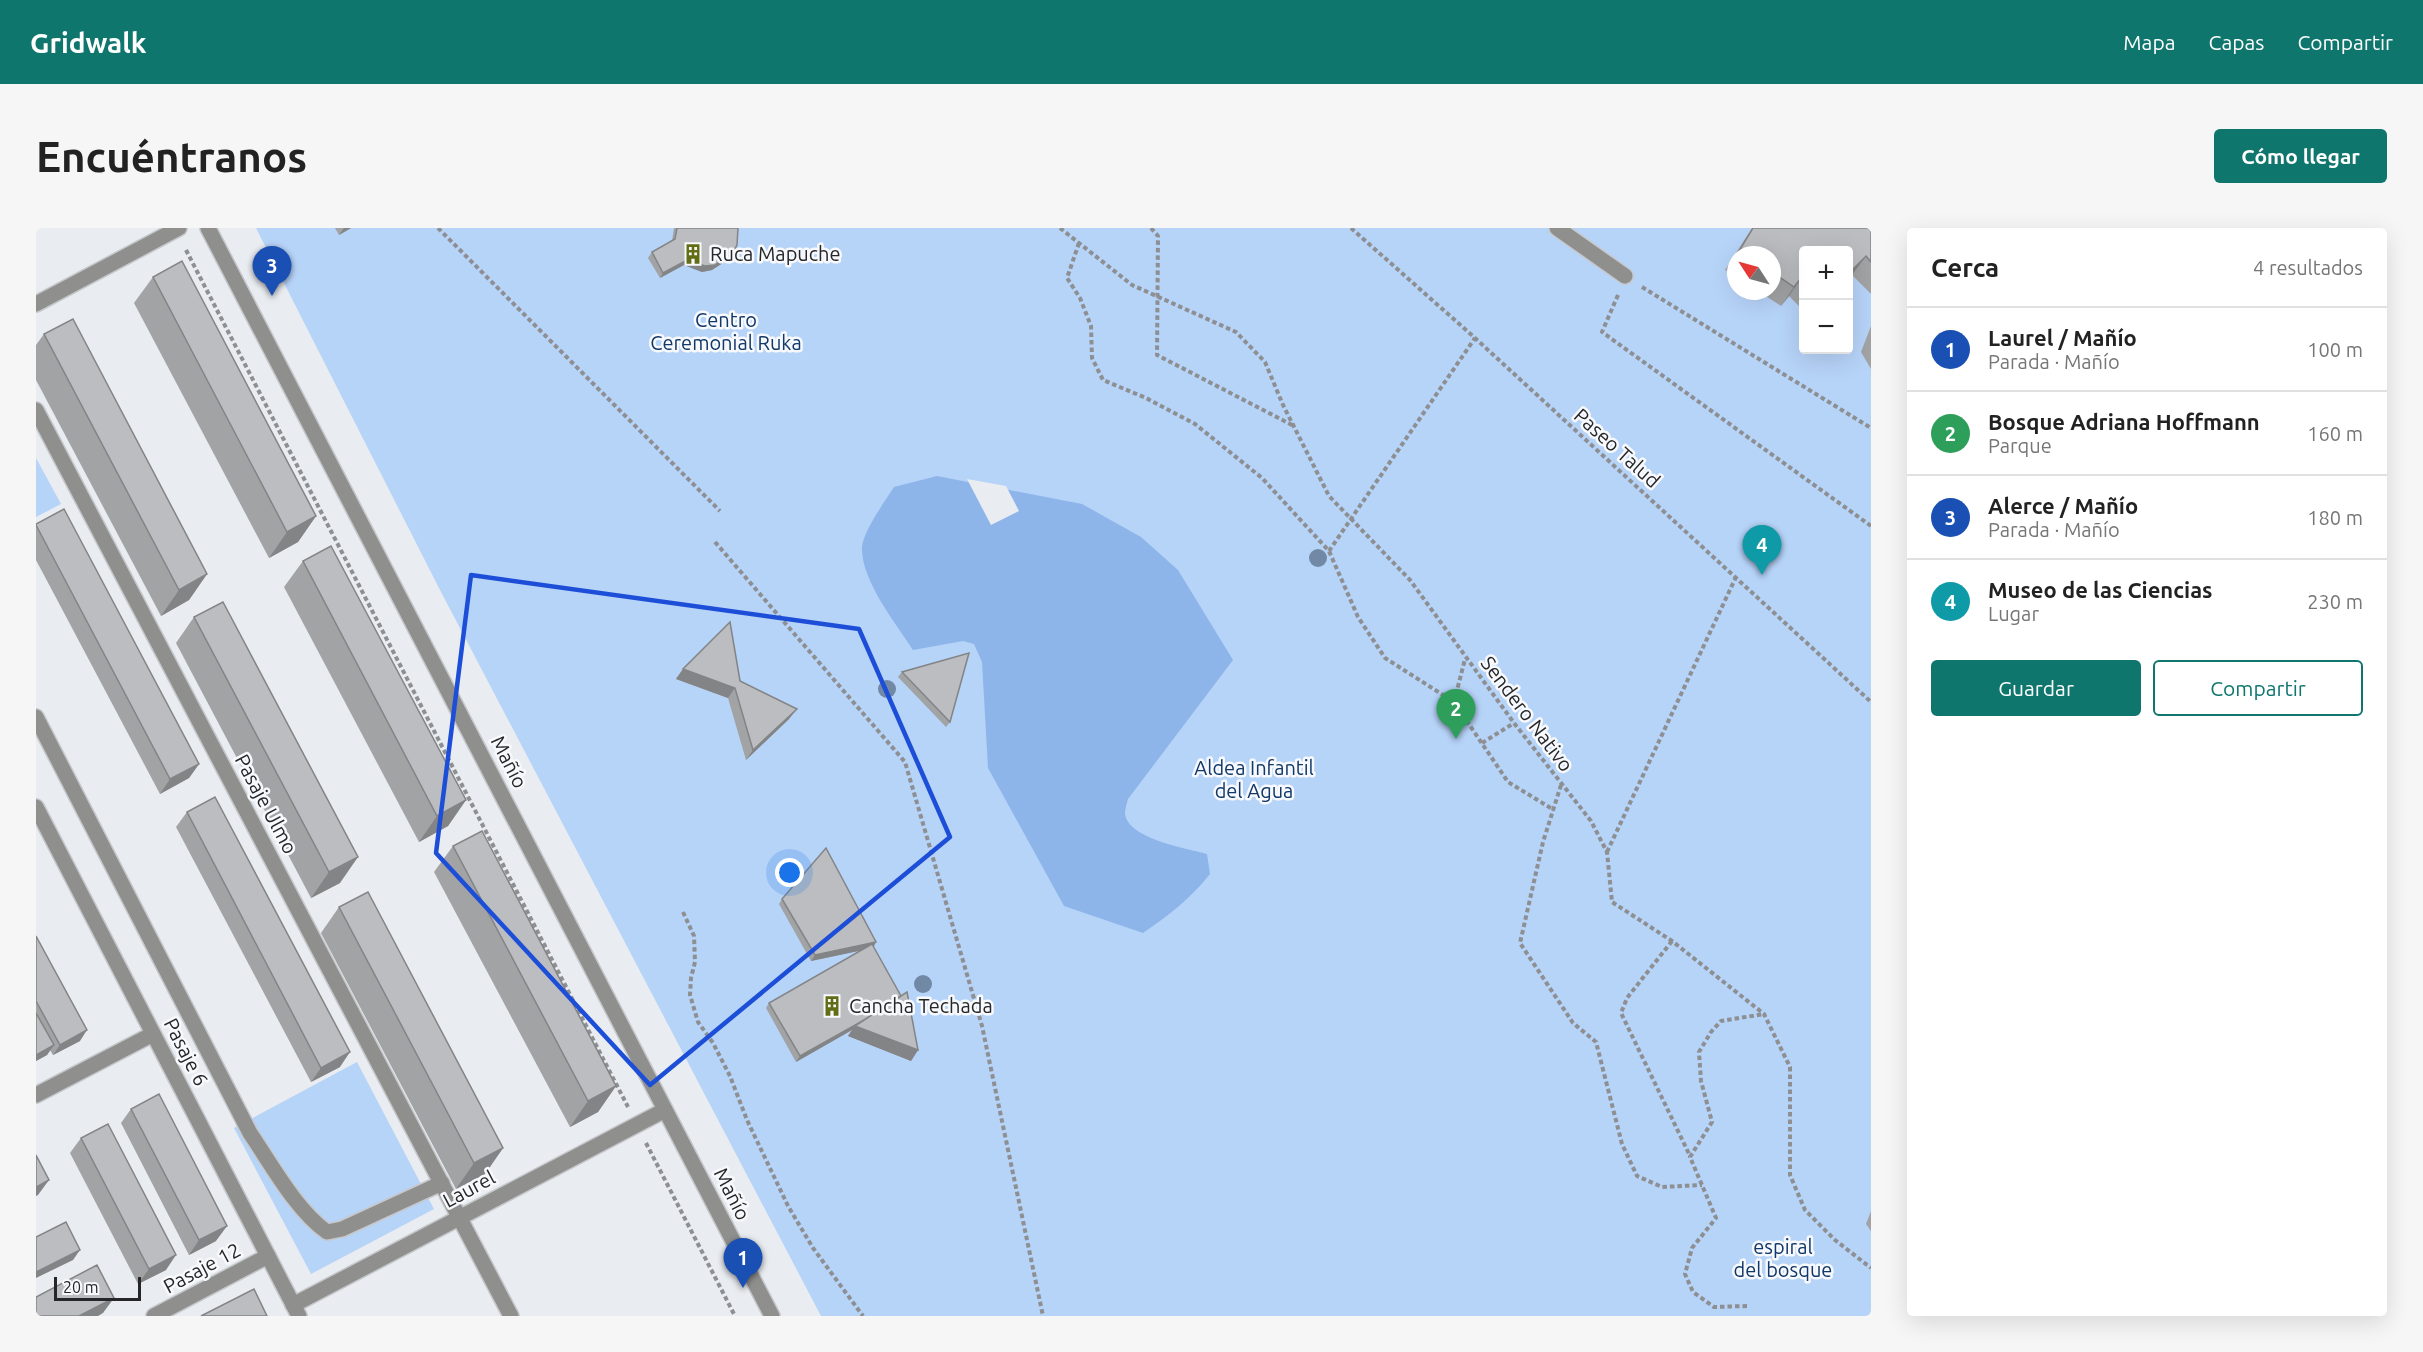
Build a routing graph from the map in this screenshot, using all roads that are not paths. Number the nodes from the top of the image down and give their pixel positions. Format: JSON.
{"nodes":[{"id":1,"x":208,"y":228,"type":"edge"},
{"id":2,"x":1557,"y":228,"type":"edge"},
{"id":3,"x":178,"y":229,"type":"edge"},
{"id":4,"x":1626,"y":276,"type":"road end"},
{"id":5,"x":36,"y":304,"type":"edge"},
{"id":6,"x":36,"y":410,"type":"edge"},
{"id":7,"x":36,"y":717,"type":"edge"},
{"id":8,"x":38,"y":815,"type":"edge"},
{"id":9,"x":153,"y":1034,"type":"junction"},
{"id":10,"x":36,"y":1095,"type":"edge"},
{"id":11,"x":665,"y":1110,"type":"junction"},
{"id":12,"x":442,"y":1183,"type":"junction"},
{"id":13,"x":460,"y":1218,"type":"junction"},
{"id":14,"x":268,"y":1256,"type":"junction"},
{"id":15,"x":296,"y":1310,"type":"edge"},
{"id":16,"x":154,"y":1316,"type":"edge"},
{"id":17,"x":512,"y":1316,"type":"edge"},
{"id":18,"x":772,"y":1316,"type":"edge"}],
"edges":[{"from":1,"to":11,"type":"street","name":"Mañío"},
{"from":2,"to":4,"type":"street"},
{"from":3,"to":5,"type":"street"},
{"from":6,"to":12,"type":"street","name":"Pasaje Ulmo"},
{"from":7,"to":12,"type":"street"},
{"from":8,"to":9,"type":"street","name":"Pasaje 6"},
{"from":9,"to":10,"type":"street"},
{"from":9,"to":14,"type":"street","name":"Pasaje 6"},
{"from":11,"to":13,"type":"street","name":"Laurel"},
{"from":11,"to":18,"type":"street","name":"Mañío"},
{"from":12,"to":13,"type":"street","name":"Pasaje Ulmo"},
{"from":13,"to":15,"type":"street","name":"Laurel"},
{"from":13,"to":17,"type":"street","name":"Pasaje Ulmo"},
{"from":14,"to":15,"type":"street","name":"Pasaje 6"},
{"from":14,"to":16,"type":"street","name":"Pasaje 12"}]}
